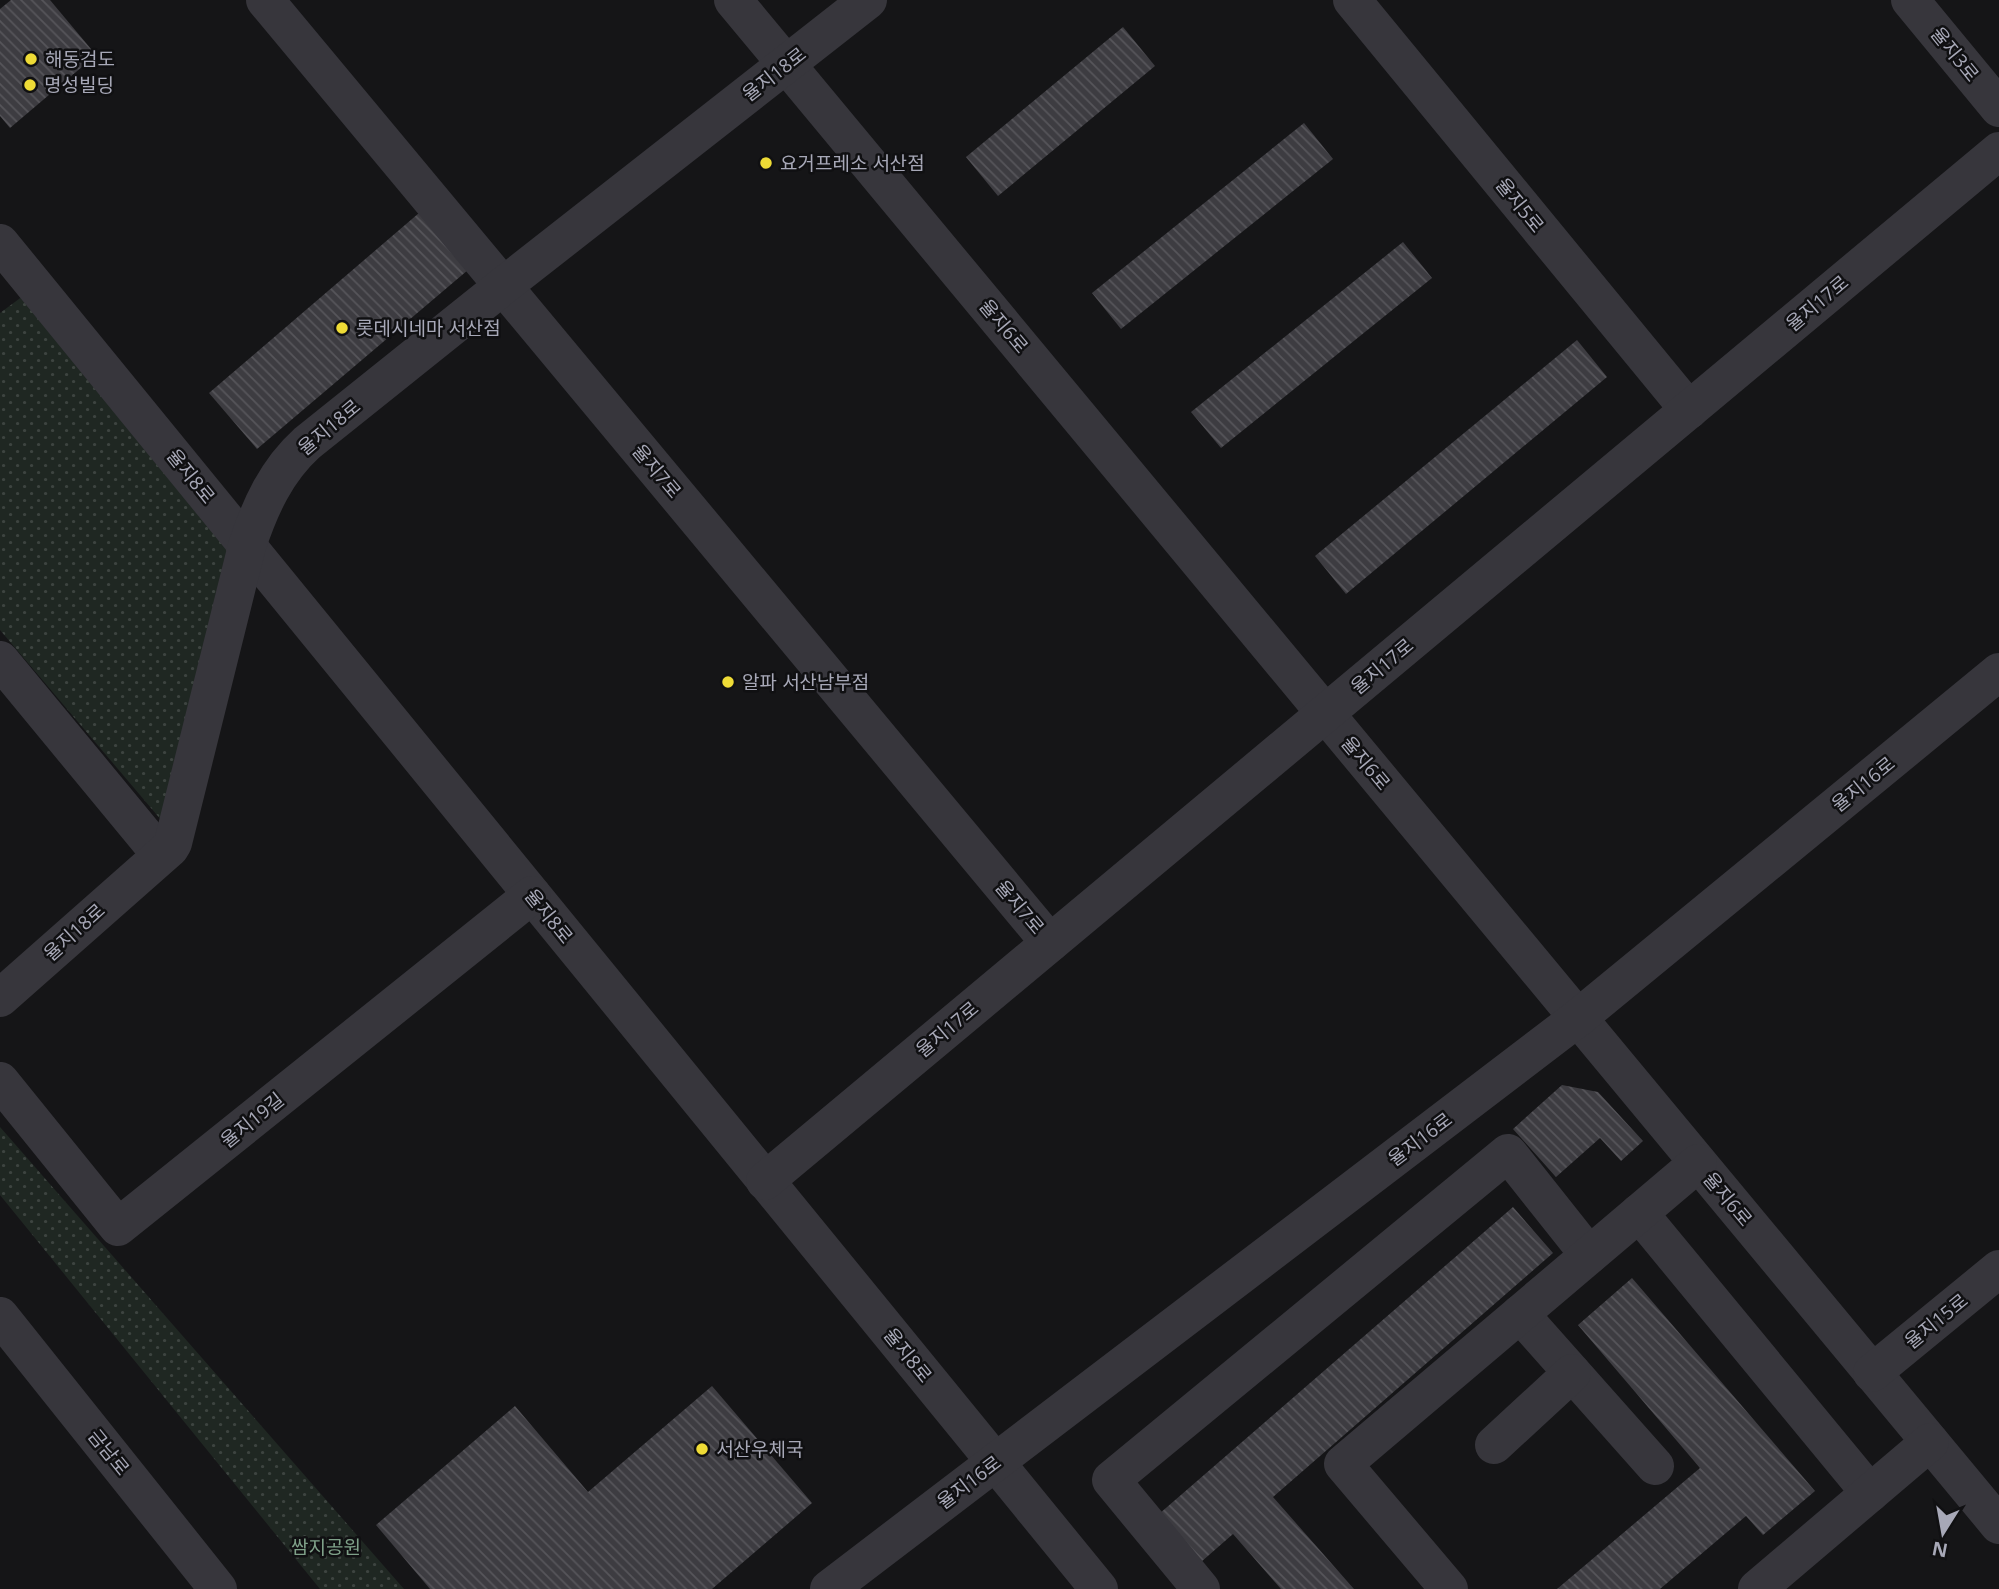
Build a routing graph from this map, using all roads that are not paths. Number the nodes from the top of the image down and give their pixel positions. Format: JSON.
{"nodes":[{"id":1,"x":265,"y":0,"type":"edge"},
{"id":2,"x":733,"y":0,"type":"edge"},
{"id":3,"x":868,"y":0,"type":"edge"},
{"id":4,"x":1352,"y":0,"type":"edge"},
{"id":5,"x":1910,"y":0,"type":"edge"},
{"id":6,"x":786,"y":64,"type":"junction"},
{"id":7,"x":1999,"y":108,"type":"edge"},
{"id":8,"x":1999,"y":151,"type":"edge"},
{"id":9,"x":0,"y":243,"type":"edge"},
{"id":10,"x":503,"y":286,"type":"junction"},
{"id":11,"x":1689,"y":410,"type":"junction"},
{"id":12,"x":247,"y":546,"type":"junction"},
{"id":13,"x":0,"y":660,"type":"edge"},
{"id":14,"x":1999,"y":671,"type":"edge"},
{"id":15,"x":1325,"y":713,"type":"junction"},
{"id":16,"x":161,"y":855,"type":"junction"},
{"id":17,"x":532,"y":895,"type":"junction"},
{"id":18,"x":1050,"y":943,"type":"junction"},
{"id":19,"x":0,"y":998,"type":"edge"},
{"id":20,"x":1578,"y":1018,"type":"junction"},
{"id":21,"x":0,"y":1081,"type":"edge"},
{"id":22,"x":1698,"y":1163,"type":"junction"},
{"id":23,"x":765,"y":1181,"type":"junction"},
{"id":24,"x":1639,"y":1213,"type":"junction"},
{"id":25,"x":1589,"y":1255,"type":"junction"},
{"id":26,"x":1999,"y":1269,"type":"edge"},
{"id":27,"x":1520,"y":1314,"type":"junction"},
{"id":28,"x":0,"y":1316,"type":"edge"},
{"id":29,"x":1572,"y":1373,"type":"junction"},
{"id":30,"x":1872,"y":1373,"type":"junction"},
{"id":31,"x":1930,"y":1442,"type":"junction"},
{"id":32,"x":1494,"y":1445,"type":"dead end"},
{"id":33,"x":995,"y":1462,"type":"junction"},
{"id":34,"x":1655,"y":1466,"type":"dead end"},
{"id":35,"x":1870,"y":1493,"type":"junction"},
{"id":36,"x":1999,"y":1525,"type":"edge"},
{"id":37,"x":218,"y":1589,"type":"edge"},
{"id":38,"x":829,"y":1589,"type":"edge"},
{"id":39,"x":1099,"y":1589,"type":"edge"},
{"id":40,"x":1201,"y":1589,"type":"edge"},
{"id":41,"x":1449,"y":1589,"type":"edge"},
{"id":42,"x":1757,"y":1589,"type":"edge"}],
"edges":[{"from":1,"to":10,"type":"street","name":"율지7로"},
{"from":2,"to":6,"type":"street","name":"율지6로"},
{"from":3,"to":6,"type":"street","name":"율지18로"},
{"from":4,"to":11,"type":"street","name":"율지5로"},
{"from":5,"to":7,"type":"street","name":"율지3로"},
{"from":6,"to":10,"type":"street","name":"율지18로"},
{"from":6,"to":15,"type":"street","name":"율지6로"},
{"from":8,"to":11,"type":"street","name":"율지17로"},
{"from":9,"to":12,"type":"street","name":"율지8로"},
{"from":10,"to":12,"type":"street","name":"율지18로"},
{"from":10,"to":18,"type":"street","name":"율지7로"},
{"from":11,"to":15,"type":"street","name":"율지17로"},
{"from":12,"to":16,"type":"street","name":"율지18로"},
{"from":12,"to":17,"type":"street","name":"율지8로"},
{"from":13,"to":16,"type":"street"},
{"from":14,"to":20,"type":"street","name":"율지16로"},
{"from":15,"to":18,"type":"street","name":"율지17로"},
{"from":15,"to":20,"type":"street","name":"율지6로"},
{"from":16,"to":19,"type":"street","name":"율지18로"},
{"from":17,"to":21,"type":"street","name":"율지19길"},
{"from":17,"to":23,"type":"street","name":"율지8로"},
{"from":18,"to":23,"type":"street","name":"율지17로"},
{"from":20,"to":22,"type":"street","name":"율지6로"},
{"from":20,"to":33,"type":"street","name":"율지16로"},
{"from":22,"to":24,"type":"street"},
{"from":22,"to":30,"type":"street","name":"율지6로"},
{"from":23,"to":33,"type":"street","name":"율지8로"},
{"from":24,"to":25,"type":"street"},
{"from":24,"to":35,"type":"street"},
{"from":25,"to":27,"type":"street"},
{"from":25,"to":40,"type":"street"},
{"from":26,"to":30,"type":"street","name":"율지15로"},
{"from":27,"to":29,"type":"street"},
{"from":27,"to":41,"type":"street"},
{"from":28,"to":37,"type":"street","name":"금남로"},
{"from":29,"to":32,"type":"street"},
{"from":29,"to":34,"type":"street"},
{"from":30,"to":31,"type":"street","name":"율지6로"},
{"from":31,"to":35,"type":"street"},
{"from":31,"to":36,"type":"street","name":"율지6로"},
{"from":33,"to":38,"type":"street","name":"율지16로"},
{"from":33,"to":39,"type":"street","name":"율지8로"},
{"from":35,"to":42,"type":"street"}]}
